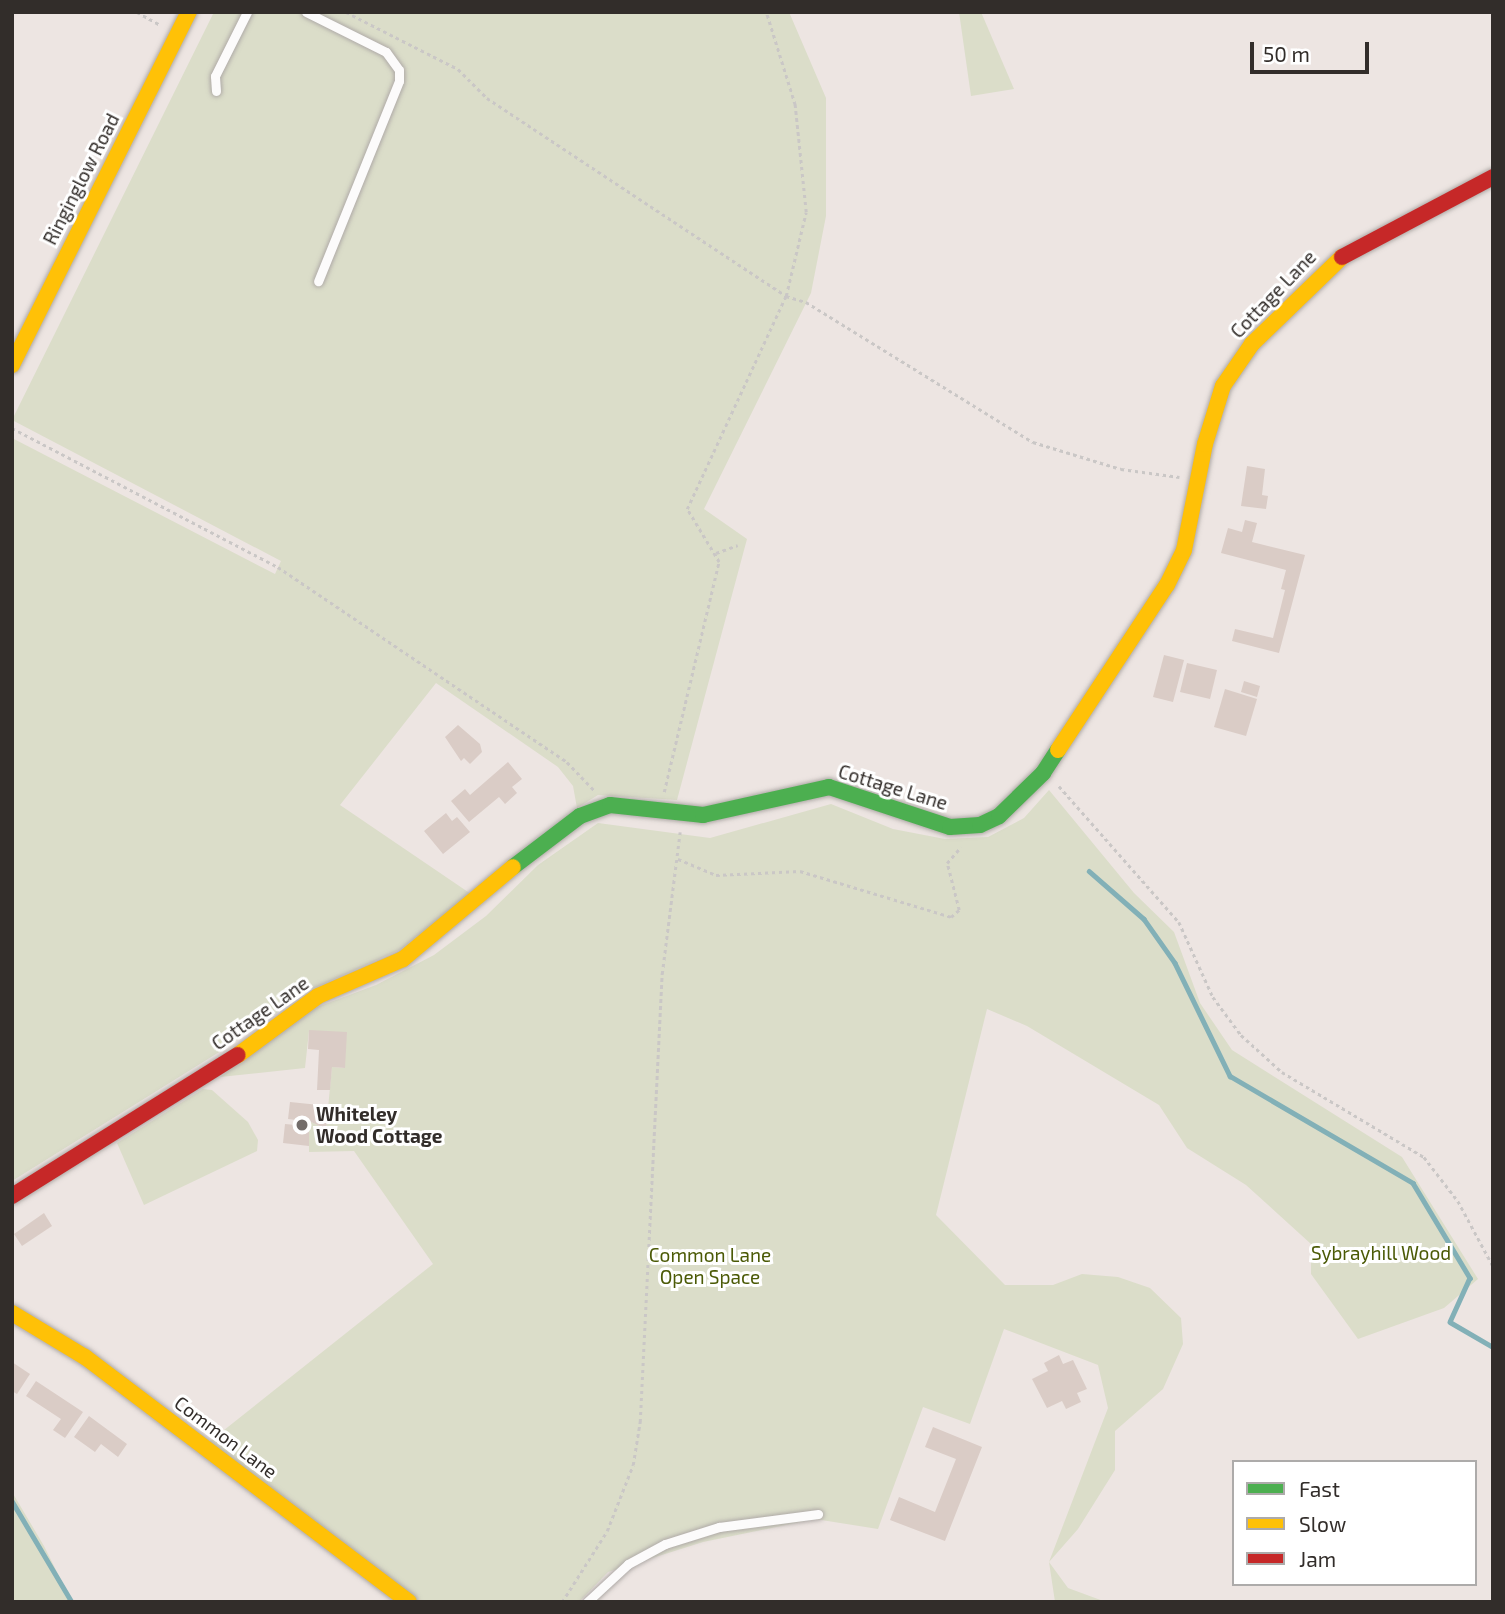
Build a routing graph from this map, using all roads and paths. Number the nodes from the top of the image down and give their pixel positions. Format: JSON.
{"nodes":[{"id":1,"x":137,"y":12,"type":"edge"},
{"id":2,"x":189,"y":12,"type":"edge"},
{"id":3,"x":247,"y":12,"type":"edge"},
{"id":4,"x":306,"y":12,"type":"edge"},
{"id":5,"x":346,"y":12,"type":"edge"},
{"id":6,"x":766,"y":12,"type":"edge"},
{"id":7,"x":178,"y":35,"type":"junction"},
{"id":8,"x":216,"y":91,"type":"dead end"},
{"id":9,"x":1493,"y":177,"type":"edge"},
{"id":10,"x":318,"y":281,"type":"dead end"},
{"id":11,"x":786,"y":296,"type":"junction"},
{"id":12,"x":12,"y":365,"type":"edge"},
{"id":13,"x":12,"y":428,"type":"edge"},
{"id":14,"x":1198,"y":477,"type":"junction"},
{"id":15,"x":738,"y":545,"type":"dead end"},
{"id":16,"x":716,"y":553,"type":"junction"},
{"id":17,"x":1043,"y":773,"type":"junction"},
{"id":18,"x":610,"y":806,"type":"junction"},
{"id":19,"x":660,"y":812,"type":"junction"},
{"id":20,"x":681,"y":815,"type":"junction"},
{"id":21,"x":980,"y":825,"type":"junction"},
{"id":22,"x":678,"y":859,"type":"junction"},
{"id":23,"x":12,"y":1196,"type":"edge"},
{"id":24,"x":1493,"y":1266,"type":"edge"},
{"id":25,"x":12,"y":1313,"type":"edge"},
{"id":26,"x":818,"y":1514,"type":"dead end"},
{"id":27,"x":409,"y":1602,"type":"edge"},
{"id":28,"x":562,"y":1602,"type":"edge"},
{"id":29,"x":587,"y":1602,"type":"edge"}],
"edges":[{"from":1,"to":7,"type":"path"},
{"from":2,"to":7,"type":"street","name":"Ringinglow Road"},
{"from":3,"to":8,"type":"lane"},
{"from":4,"to":10,"type":"lane"},
{"from":5,"to":11,"type":"path"},
{"from":6,"to":11,"type":"path"},
{"from":7,"to":12,"type":"street","name":"Ringinglow Road"},
{"from":9,"to":14,"type":"street","name":"Cottage Lane"},
{"from":11,"to":14,"type":"path"},
{"from":11,"to":16,"type":"path"},
{"from":13,"to":18,"type":"path"},
{"from":14,"to":17,"type":"street","name":"Cottage Lane"},
{"from":15,"to":16,"type":"path"},
{"from":16,"to":19,"type":"path"},
{"from":17,"to":21,"type":"street","name":"Cottage Lane"},
{"from":17,"to":24,"type":"path"},
{"from":18,"to":19,"type":"street","name":"Cottage Lane"},
{"from":18,"to":23,"type":"street","name":"Cottage Lane"},
{"from":19,"to":20,"type":"street","name":"Cottage Lane"},
{"from":20,"to":21,"type":"street","name":"Cottage Lane"},
{"from":20,"to":22,"type":"path"},
{"from":21,"to":22,"type":"path"},
{"from":22,"to":28,"type":"path"},
{"from":25,"to":27,"type":"street","name":"Common Lane"},
{"from":26,"to":29,"type":"lane"}]}
